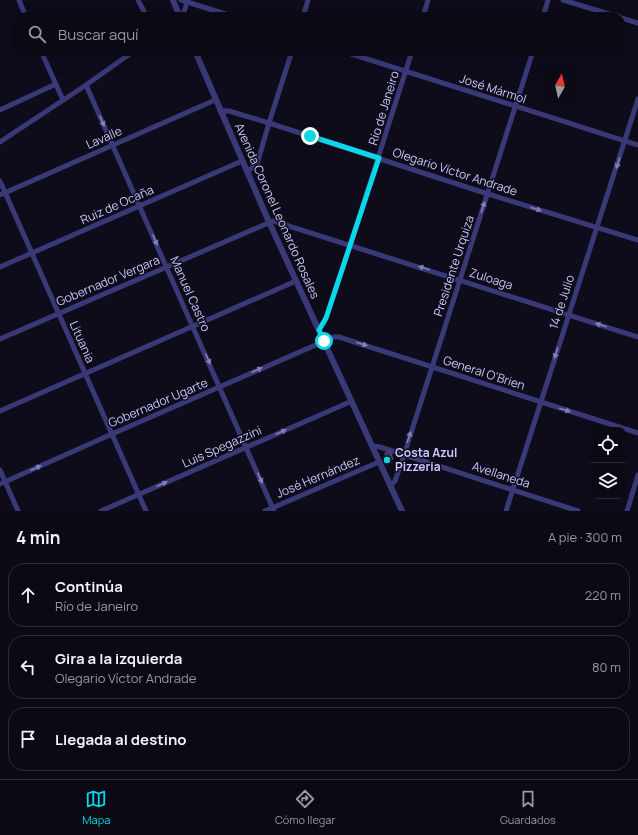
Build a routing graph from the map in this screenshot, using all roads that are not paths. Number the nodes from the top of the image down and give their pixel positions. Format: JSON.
{"nodes":[{"id":1,"x":19,"y":0,"type":"edge"},
{"id":2,"x":138,"y":0,"type":"edge"},
{"id":3,"x":173,"y":0,"type":"edge"},
{"id":4,"x":181,"y":0,"type":"edge"},
{"id":5,"x":308,"y":0,"type":"edge"},
{"id":6,"x":428,"y":0,"type":"edge"},
{"id":7,"x":548,"y":0,"type":"edge"},
{"id":8,"x":563,"y":0,"type":"edge"},
{"id":9,"x":187,"y":1,"type":"edge"},
{"id":10,"x":24,"y":12,"type":"edge"},
{"id":11,"x":144,"y":12,"type":"edge"},
{"id":12,"x":179,"y":12,"type":"edge"},
{"id":13,"x":183,"y":12,"type":"edge"},
{"id":14,"x":220,"y":12,"type":"edge"},
{"id":15,"x":304,"y":12,"type":"edge"},
{"id":16,"x":424,"y":12,"type":"edge"},
{"id":17,"x":544,"y":12,"type":"edge"},
{"id":18,"x":603,"y":12,"type":"edge"},
{"id":19,"x":626,"y":19,"type":"edge"},
{"id":20,"x":638,"y":23,"type":"edge"},
{"id":21,"x":43,"y":56,"type":"edge"},
{"id":22,"x":127,"y":56,"type":"edge"},
{"id":23,"x":197,"y":56,"type":"edge"},
{"id":24,"x":290,"y":56,"type":"edge"},
{"id":25,"x":358,"y":56,"type":"edge"},
{"id":26,"x":410,"y":56,"type":"edge"},
{"id":27,"x":531,"y":56,"type":"edge"},
{"id":28,"x":406,"y":71,"type":"junction"},
{"id":29,"x":56,"y":84,"type":"junction"},
{"id":30,"x":86,"y":85,"type":"junction"},
{"id":31,"x":638,"y":99,"type":"edge"},
{"id":32,"x":63,"y":100,"type":"junction"},
{"id":33,"x":216,"y":100,"type":"junction"},
{"id":34,"x":516,"y":106,"type":"junction"},
{"id":35,"x":0,"y":110,"type":"edge"},
{"id":36,"x":220,"y":111,"type":"junction"},
{"id":37,"x":269,"y":123,"type":"junction"},
{"id":38,"x":625,"y":141,"type":"junction"},
{"id":39,"x":0,"y":142,"type":"edge"},
{"id":40,"x":112,"y":145,"type":"junction"},
{"id":41,"x":638,"y":145,"type":"edge"},
{"id":42,"x":379,"y":158,"type":"junction"},
{"id":43,"x":242,"y":161,"type":"junction"},
{"id":44,"x":248,"y":172,"type":"junction"},
{"id":45,"x":0,"y":181,"type":"edge"},
{"id":46,"x":3,"y":194,"type":"edge"},
{"id":47,"x":488,"y":194,"type":"junction"},
{"id":48,"x":140,"y":206,"type":"junction"},
{"id":49,"x":269,"y":222,"type":"junction"},
{"id":50,"x":597,"y":227,"type":"junction"},
{"id":51,"x":638,"y":240,"type":"edge"},
{"id":52,"x":350,"y":246,"type":"junction"},
{"id":53,"x":32,"y":253,"type":"junction"},
{"id":54,"x":167,"y":266,"type":"junction"},
{"id":55,"x":0,"y":267,"type":"edge"},
{"id":56,"x":460,"y":280,"type":"junction"},
{"id":57,"x":296,"y":281,"type":"junction"},
{"id":58,"x":58,"y":313,"type":"junction"},
{"id":59,"x":569,"y":315,"type":"junction"},
{"id":60,"x":194,"y":327,"type":"junction"},
{"id":61,"x":319,"y":330,"type":"junction"},
{"id":62,"x":638,"y":337,"type":"edge"},
{"id":63,"x":0,"y":339,"type":"edge"},
{"id":64,"x":324,"y":341,"type":"junction"},
{"id":65,"x":432,"y":367,"type":"junction"},
{"id":66,"x":85,"y":374,"type":"junction"},
{"id":67,"x":220,"y":387,"type":"junction"},
{"id":68,"x":352,"y":401,"type":"junction"},
{"id":69,"x":541,"y":402,"type":"junction"},
{"id":70,"x":0,"y":411,"type":"edge"},
{"id":71,"x":638,"y":433,"type":"edge"},
{"id":72,"x":112,"y":434,"type":"junction"},
{"id":73,"x":372,"y":446,"type":"junction"},
{"id":74,"x":246,"y":447,"type":"junction"},
{"id":75,"x":404,"y":455,"type":"junction"},
{"id":76,"x":379,"y":462,"type":"junction"},
{"id":77,"x":0,"y":470,"type":"edge"},
{"id":78,"x":638,"y":475,"type":"edge"},
{"id":79,"x":3,"y":483,"type":"edge"},
{"id":80,"x":390,"y":486,"type":"junction"},
{"id":81,"x":513,"y":490,"type":"junction"},
{"id":82,"x":138,"y":494,"type":"junction"},
{"id":83,"x":274,"y":509,"type":"edge"},
{"id":84,"x":566,"y":509,"type":"edge"},
{"id":85,"x":18,"y":511,"type":"edge"},
{"id":86,"x":101,"y":511,"type":"edge"},
{"id":87,"x":146,"y":511,"type":"edge"},
{"id":88,"x":265,"y":511,"type":"edge"},
{"id":89,"x":402,"y":511,"type":"edge"},
{"id":90,"x":506,"y":511,"type":"edge"},
{"id":91,"x":578,"y":511,"type":"edge"},
{"id":92,"x":627,"y":511,"type":"edge"}],
"edges":[{"from":1,"to":10,"type":"street"},
{"from":2,"to":11,"type":"street"},
{"from":3,"to":12,"type":"street"},
{"from":4,"to":9,"type":"street"},
{"from":5,"to":15,"type":"street"},
{"from":6,"to":16,"type":"street"},
{"from":7,"to":17,"type":"street"},
{"from":8,"to":18,"type":"street"},
{"from":9,"to":13,"type":"street"},
{"from":9,"to":14,"type":"street"},
{"from":19,"to":20,"type":"street"},
{"from":21,"to":29,"type":"street"},
{"from":22,"to":30,"type":"street"},
{"from":23,"to":33,"type":"street","name":"Avenida Coronel Leonardo Rosales"},
{"from":24,"to":37,"type":"street"},
{"from":25,"to":28,"type":"street","name":"José Mármol"},
{"from":26,"to":28,"type":"street","name":"Río de Janeiro"},
{"from":27,"to":34,"type":"street","name":"Presidente Urquiza"},
{"from":28,"to":34,"type":"street","name":"José Mármol"},
{"from":28,"to":42,"type":"street","name":"Río de Janeiro"},
{"from":29,"to":32,"type":"street"},
{"from":29,"to":35,"type":"street"},
{"from":30,"to":32,"type":"street"},
{"from":30,"to":40,"type":"street","name":"Manuel Castro","one_way":true},
{"from":31,"to":38,"type":"street","name":"14 de Julio"},
{"from":32,"to":39,"type":"street"},
{"from":33,"to":36,"type":"street","name":"Avenida Coronel Leonardo Rosales"},
{"from":33,"to":40,"type":"street","name":"Lavalle"},
{"from":34,"to":38,"type":"street","name":"José Mármol"},
{"from":34,"to":47,"type":"street","name":"Presidente Urquiza"},
{"from":36,"to":37,"type":"street","name":"Olegario Víctor Andrade"},
{"from":36,"to":43,"type":"street","name":"Avenida Coronel Leonardo Rosales"},
{"from":37,"to":42,"type":"street","name":"Olegario Víctor Andrade"},
{"from":37,"to":44,"type":"street"},
{"from":38,"to":41,"type":"street","name":"José Mármol"},
{"from":38,"to":50,"type":"street","name":"14 de Julio","one_way":true},
{"from":40,"to":46,"type":"street","name":"Lavalle"},
{"from":40,"to":48,"type":"street","name":"Manuel Castro"},
{"from":42,"to":47,"type":"street","name":"Olegario Víctor Andrade"},
{"from":42,"to":52,"type":"street","name":"Río de Janeiro"},
{"from":43,"to":44,"type":"street","name":"Avenida Coronel Leonardo Rosales"},
{"from":43,"to":48,"type":"street","name":"Ruiz de Ocaña"},
{"from":44,"to":49,"type":"street","name":"Avenida Coronel Leonardo Rosales"},
{"from":45,"to":46,"type":"street","name":"Lituania"},
{"from":46,"to":53,"type":"street","name":"Lituania"},
{"from":47,"to":50,"type":"street","name":"Olegario Víctor Andrade","one_way":true},
{"from":56,"to":47,"type":"street","name":"Presidente Urquiza","one_way":true},
{"from":48,"to":53,"type":"street","name":"Ruiz de Ocaña"},
{"from":48,"to":54,"type":"street","name":"Manuel Castro","one_way":true},
{"from":49,"to":52,"type":"street","name":"Zuloaga"},
{"from":49,"to":54,"type":"street","name":"Gobernador Vergara"},
{"from":49,"to":57,"type":"street","name":"Avenida Coronel Leonardo Rosales"},
{"from":50,"to":51,"type":"street","name":"Olegario Víctor Andrade"},
{"from":50,"to":59,"type":"street","name":"14 de Julio"},
{"from":56,"to":52,"type":"street","name":"Zuloaga","one_way":true},
{"from":52,"to":61,"type":"street","name":"Río de Janeiro"},
{"from":53,"to":55,"type":"street","name":"Ruiz de Ocaña"},
{"from":53,"to":58,"type":"street","name":"Lituania"},
{"from":54,"to":58,"type":"street","name":"Gobernador Vergara"},
{"from":54,"to":60,"type":"street","name":"Manuel Castro"},
{"from":56,"to":59,"type":"street","name":"Zuloaga"},
{"from":56,"to":65,"type":"street","name":"Presidente Urquiza"},
{"from":57,"to":60,"type":"street"},
{"from":57,"to":61,"type":"street","name":"Avenida Coronel Leonardo Rosales"},
{"from":58,"to":63,"type":"street","name":"Gobernador Vergara"},
{"from":58,"to":66,"type":"street","name":"Lituania"},
{"from":62,"to":59,"type":"street","name":"Zuloaga","one_way":true},
{"from":59,"to":69,"type":"street","name":"14 de Julio","one_way":true},
{"from":60,"to":66,"type":"street"},
{"from":60,"to":67,"type":"street","name":"Manuel Castro","one_way":true},
{"from":61,"to":64,"type":"street","name":"Avenida Coronel Leonardo Rosales"},
{"from":64,"to":65,"type":"street","name":"General O'Brien","one_way":true},
{"from":67,"to":64,"type":"street","name":"Gobernador Ugarte","one_way":true},
{"from":64,"to":68,"type":"street","name":"Avenida Coronel Leonardo Rosales"},
{"from":65,"to":69,"type":"street","name":"General O'Brien"},
{"from":75,"to":65,"type":"street","name":"Presidente Urquiza","one_way":true},
{"from":66,"to":70,"type":"street"},
{"from":66,"to":72,"type":"street","name":"Lituania"},
{"from":67,"to":72,"type":"street","name":"Gobernador Ugarte"},
{"from":67,"to":74,"type":"street","name":"Manuel Castro"},
{"from":68,"to":73,"type":"street","name":"Avenida Coronel Leonardo Rosales"},
{"from":74,"to":68,"type":"street","name":"Luis Spegazzini","one_way":true},
{"from":69,"to":71,"type":"street","name":"General O'Brien","one_way":true},
{"from":69,"to":81,"type":"street","name":"14 de Julio"},
{"from":79,"to":72,"type":"street","name":"Gobernador Ugarte","one_way":true},
{"from":72,"to":82,"type":"street","name":"Lituania"},
{"from":73,"to":75,"type":"street","name":"Avellaneda"},
{"from":73,"to":76,"type":"street","name":"Avenida Coronel Leonardo Rosales"},
{"from":82,"to":74,"type":"street","name":"Luis Spegazzini","one_way":true},
{"from":74,"to":83,"type":"street","name":"Manuel Castro","one_way":true},
{"from":75,"to":80,"type":"street","name":"Presidente Urquiza"},
{"from":75,"to":81,"type":"street","name":"Avellaneda"},
{"from":76,"to":80,"type":"street","name":"Avenida Coronel Leonardo Rosales"},
{"from":76,"to":83,"type":"street","name":"José Hernández"},
{"from":77,"to":79,"type":"street"},
{"from":78,"to":92,"type":"street"},
{"from":79,"to":85,"type":"street"},
{"from":80,"to":89,"type":"street","name":"Avenida Coronel Leonardo Rosales"},
{"from":81,"to":84,"type":"street","name":"Avellaneda"},
{"from":81,"to":90,"type":"street","name":"14 de Julio"},
{"from":82,"to":86,"type":"street","name":"Luis Spegazzini"},
{"from":82,"to":87,"type":"street","name":"Lituania"},
{"from":83,"to":88,"type":"street","name":"José Hernández"},
{"from":84,"to":91,"type":"street","name":"Avellaneda"}]}
